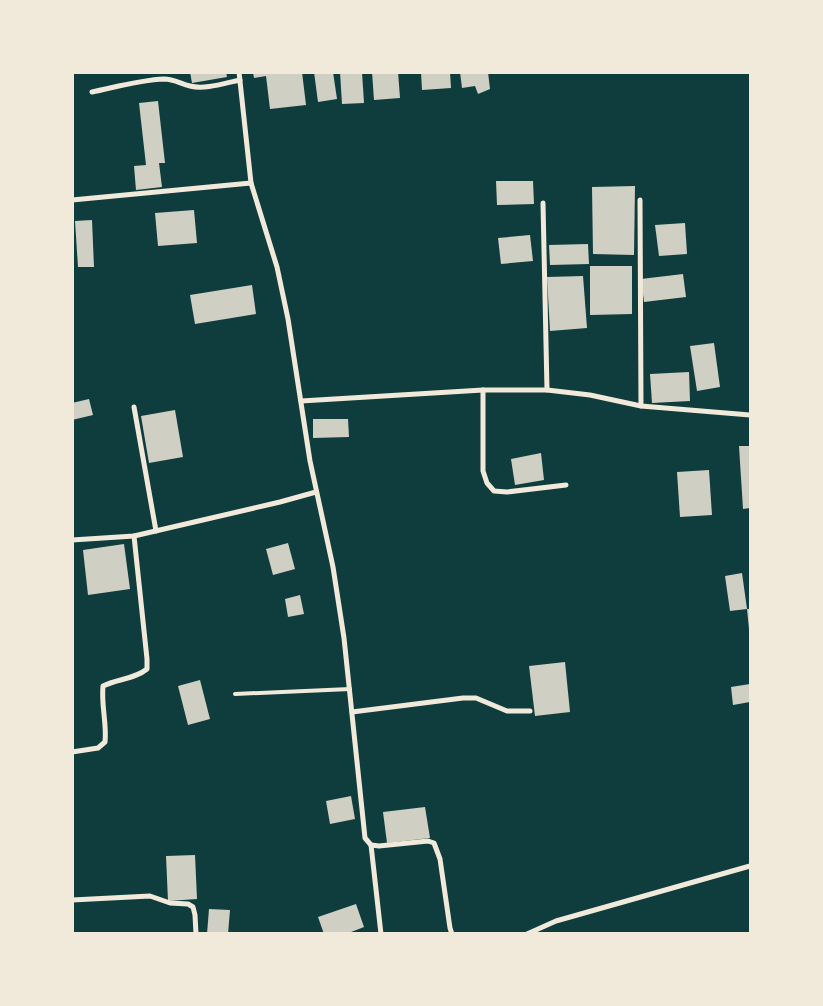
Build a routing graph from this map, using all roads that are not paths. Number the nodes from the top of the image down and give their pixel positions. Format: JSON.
{"nodes":[{"id":1,"x":238,"y":72,"type":"edge"},
{"id":2,"x":240,"y":80,"type":"junction"},
{"id":3,"x":92,"y":92,"type":"dead end"},
{"id":4,"x":252,"y":183,"type":"junction"},
{"id":5,"x":72,"y":200,"type":"edge"},
{"id":6,"x":640,"y":200,"type":"dead end"},
{"id":7,"x":543,"y":204,"type":"dead end"},
{"id":8,"x":483,"y":390,"type":"junction"},
{"id":9,"x":547,"y":390,"type":"junction"},
{"id":10,"x":301,"y":400,"type":"junction"},
{"id":11,"x":641,"y":406,"type":"junction"},
{"id":12,"x":134,"y":407,"type":"dead end"},
{"id":13,"x":750,"y":415,"type":"edge"},
{"id":14,"x":566,"y":486,"type":"dead end"},
{"id":15,"x":316,"y":492,"type":"junction"},
{"id":16,"x":156,"y":531,"type":"junction"},
{"id":17,"x":134,"y":536,"type":"junction"},
{"id":18,"x":72,"y":540,"type":"edge"},
{"id":19,"x":350,"y":689,"type":"junction"},
{"id":20,"x":235,"y":694,"type":"dead end"},
{"id":21,"x":530,"y":711,"type":"dead end"},
{"id":22,"x":352,"y":712,"type":"junction"},
{"id":23,"x":72,"y":752,"type":"edge"},
{"id":24,"x":371,"y":845,"type":"junction"},
{"id":25,"x":750,"y":866,"type":"edge"},
{"id":26,"x":72,"y":900,"type":"edge"},
{"id":27,"x":196,"y":934,"type":"edge"},
{"id":28,"x":381,"y":934,"type":"edge"},
{"id":29,"x":452,"y":934,"type":"edge"},
{"id":30,"x":527,"y":934,"type":"edge"}],
"edges":[{"from":1,"to":2,"type":"street"},
{"from":2,"to":3,"type":"street"},
{"from":2,"to":4,"type":"street"},
{"from":4,"to":5,"type":"street"},
{"from":4,"to":10,"type":"street"},
{"from":6,"to":11,"type":"street"},
{"from":7,"to":9,"type":"street"},
{"from":8,"to":9,"type":"street"},
{"from":8,"to":10,"type":"street"},
{"from":8,"to":14,"type":"street"},
{"from":9,"to":11,"type":"street"},
{"from":10,"to":15,"type":"street"},
{"from":11,"to":13,"type":"street"},
{"from":12,"to":16,"type":"street"},
{"from":15,"to":16,"type":"street"},
{"from":15,"to":19,"type":"street"},
{"from":16,"to":17,"type":"street"},
{"from":17,"to":18,"type":"street"},
{"from":17,"to":23,"type":"street"},
{"from":19,"to":20,"type":"lane"},
{"from":19,"to":22,"type":"street"},
{"from":21,"to":22,"type":"street"},
{"from":22,"to":24,"type":"street"},
{"from":24,"to":28,"type":"street"},
{"from":24,"to":29,"type":"street"},
{"from":25,"to":30,"type":"street"},
{"from":26,"to":27,"type":"street"}]}
